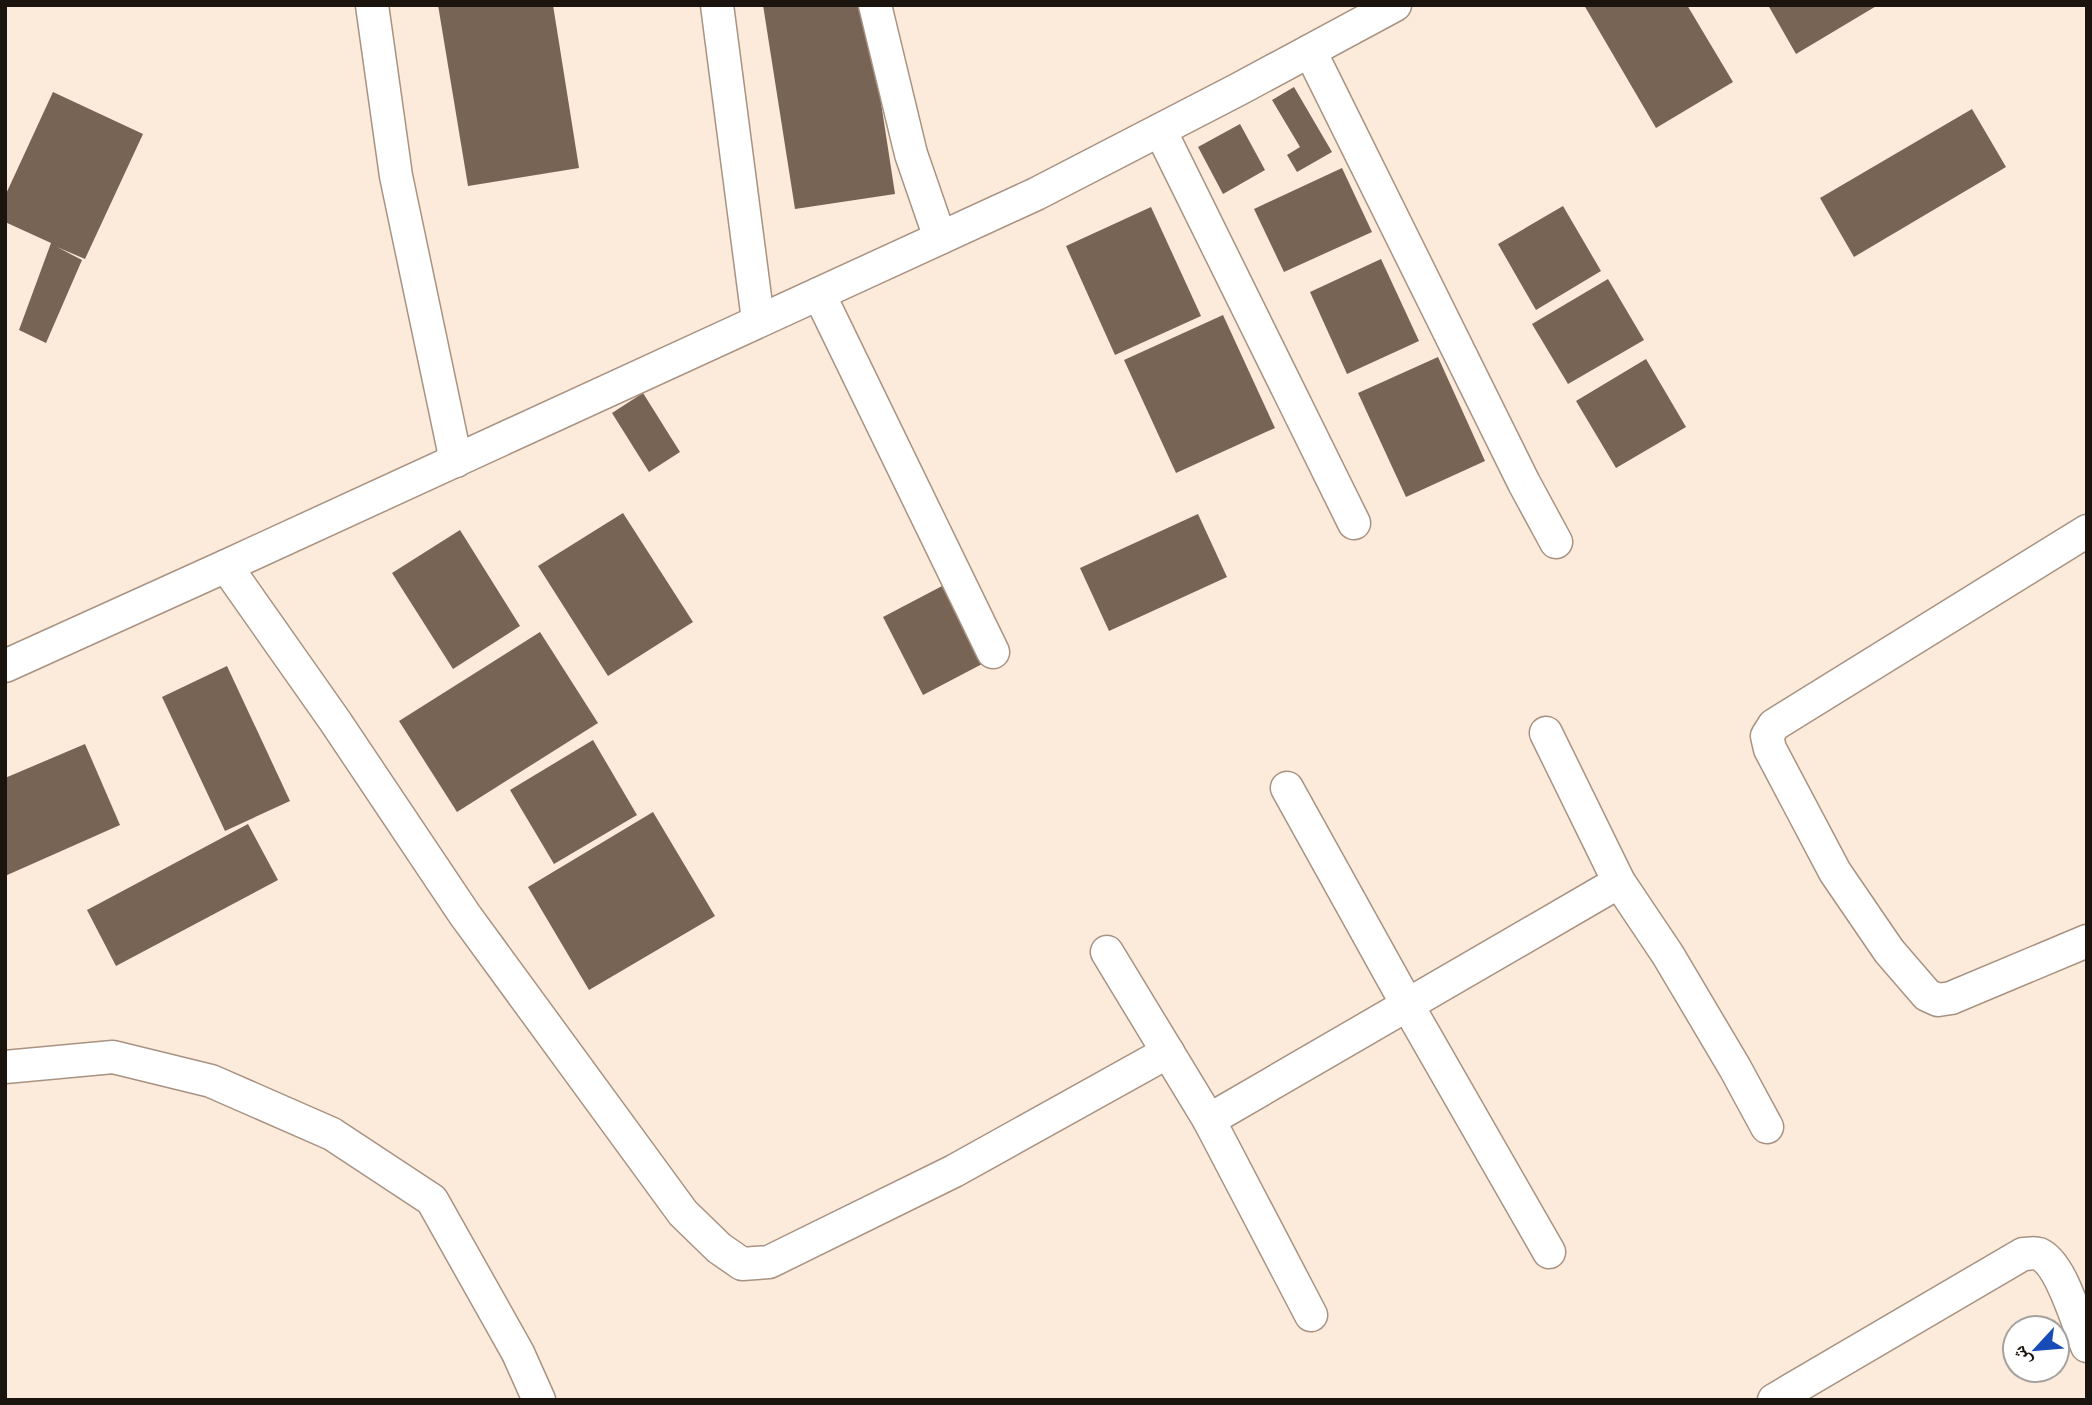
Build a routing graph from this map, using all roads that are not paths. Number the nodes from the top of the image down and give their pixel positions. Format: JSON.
{"nodes":[{"id":1,"x":372,"y":5,"type":"edge"},
{"id":2,"x":717,"y":5,"type":"edge"},
{"id":3,"x":875,"y":5,"type":"edge"},
{"id":4,"x":1395,"y":5,"type":"edge"},
{"id":5,"x":1310,"y":51,"type":"junction"},
{"id":6,"x":1160,"y":130,"type":"junction"},
{"id":7,"x":940,"y":238,"type":"junction"},
{"id":8,"x":818,"y":294,"type":"junction"},
{"id":9,"x":758,"y":320,"type":"junction"},
{"id":10,"x":456,"y":461,"type":"junction"},
{"id":11,"x":1354,"y":523,"type":"dead end"},
{"id":12,"x":2087,"y":531,"type":"edge"},
{"id":13,"x":1556,"y":542,"type":"dead end"},
{"id":14,"x":226,"y":566,"type":"junction"},
{"id":15,"x":993,"y":652,"type":"dead end"},
{"id":16,"x":5,"y":666,"type":"edge"},
{"id":17,"x":1546,"y":733,"type":"dead end"},
{"id":18,"x":1287,"y":788,"type":"dead end"},
{"id":19,"x":1619,"y":881,"type":"junction"},
{"id":20,"x":2087,"y":941,"type":"edge"},
{"id":21,"x":1107,"y":952,"type":"dead end"},
{"id":22,"x":1408,"y":1006,"type":"junction"},
{"id":23,"x":1168,"y":1052,"type":"junction"},
{"id":24,"x":5,"y":1067,"type":"edge"},
{"id":25,"x":1209,"y":1120,"type":"junction"},
{"id":26,"x":1767,"y":1127,"type":"dead end"},
{"id":27,"x":1549,"y":1252,"type":"dead end"},
{"id":28,"x":1311,"y":1315,"type":"dead end"},
{"id":29,"x":2086,"y":1343,"type":"edge"},
{"id":30,"x":539,"y":1400,"type":"edge"},
{"id":31,"x":1774,"y":1400,"type":"edge"}],
"edges":[{"from":1,"to":10,"type":"street"},
{"from":2,"to":9,"type":"street"},
{"from":3,"to":7,"type":"street"},
{"from":4,"to":5,"type":"street"},
{"from":5,"to":6,"type":"street"},
{"from":5,"to":13,"type":"street"},
{"from":6,"to":7,"type":"street"},
{"from":6,"to":11,"type":"street"},
{"from":7,"to":8,"type":"street"},
{"from":8,"to":9,"type":"street"},
{"from":8,"to":15,"type":"street"},
{"from":9,"to":10,"type":"street"},
{"from":10,"to":14,"type":"street"},
{"from":12,"to":20,"type":"street"},
{"from":14,"to":16,"type":"street"},
{"from":14,"to":23,"type":"street"},
{"from":17,"to":19,"type":"street"},
{"from":18,"to":22,"type":"street"},
{"from":19,"to":22,"type":"street"},
{"from":19,"to":26,"type":"street"},
{"from":21,"to":23,"type":"street"},
{"from":22,"to":25,"type":"street"},
{"from":22,"to":27,"type":"street"},
{"from":23,"to":25,"type":"street"},
{"from":24,"to":30,"type":"street"},
{"from":25,"to":28,"type":"street"},
{"from":29,"to":31,"type":"street"}]}
